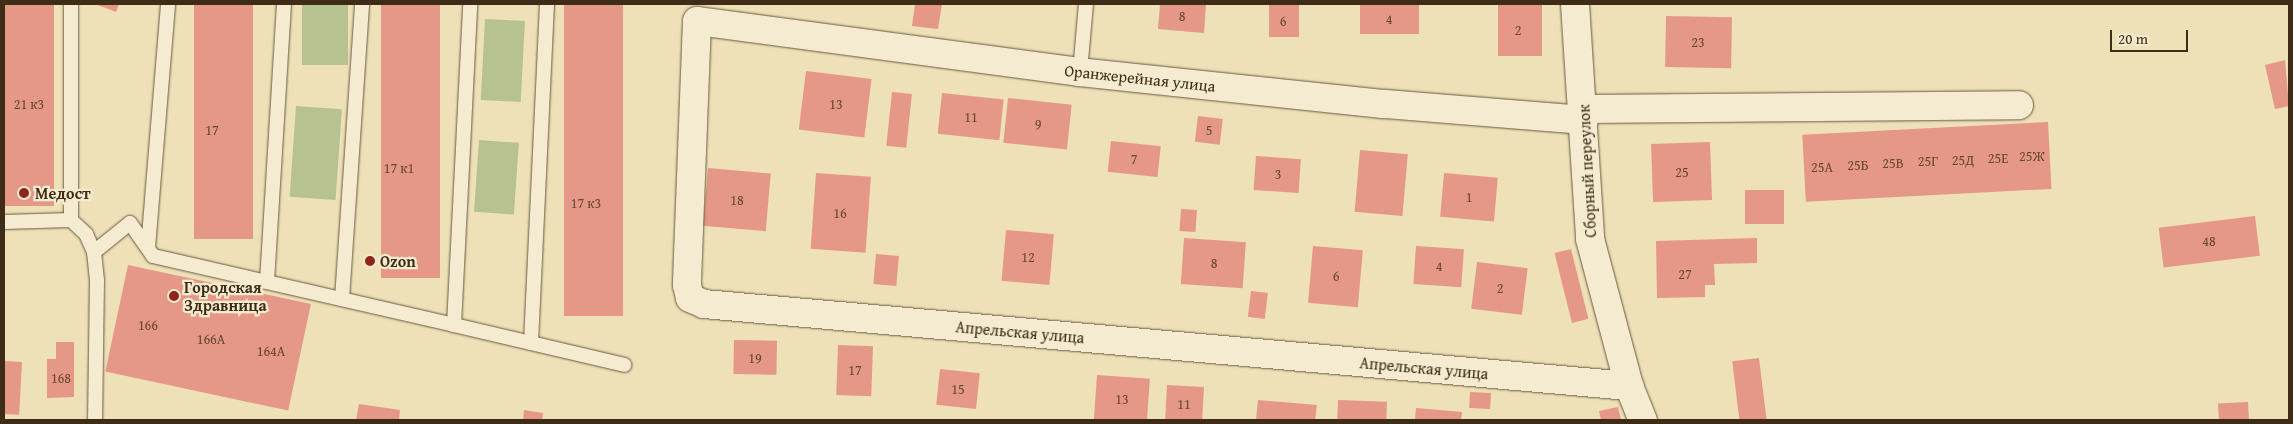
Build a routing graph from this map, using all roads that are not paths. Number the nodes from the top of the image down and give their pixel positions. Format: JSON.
{"nodes":[{"id":1,"x":71,"y":4,"type":"edge"},
{"id":2,"x":168,"y":4,"type":"edge"},
{"id":3,"x":284,"y":4,"type":"edge"},
{"id":4,"x":362,"y":4,"type":"edge"},
{"id":5,"x":470,"y":4,"type":"edge"},
{"id":6,"x":547,"y":4,"type":"edge"},
{"id":7,"x":1086,"y":4,"type":"edge"},
{"id":8,"x":1575,"y":4,"type":"edge"},
{"id":9,"x":696,"y":12,"type":"edge"},
{"id":10,"x":1080,"y":72,"type":"junction"},
{"id":11,"x":2019,"y":104,"type":"dead end"},
{"id":12,"x":1584,"y":115,"type":"junction"},
{"id":13,"x":71,"y":220,"type":"junction"},
{"id":14,"x":4,"y":222,"type":"edge"},
{"id":15,"x":148,"y":248,"type":"junction"},
{"id":16,"x":94,"y":252,"type":"junction"},
{"id":17,"x":267,"y":282,"type":"junction"},
{"id":18,"x":342,"y":299,"type":"junction"},
{"id":19,"x":454,"y":325,"type":"junction"},
{"id":20,"x":531,"y":343,"type":"junction"},
{"id":21,"x":624,"y":365,"type":"dead end"},
{"id":22,"x":1628,"y":386,"type":"junction"},
{"id":23,"x":95,"y":420,"type":"edge"},
{"id":24,"x":1643,"y":420,"type":"edge"}],
"edges":[{"from":1,"to":13,"type":"lane"},
{"from":2,"to":15,"type":"lane"},
{"from":3,"to":17,"type":"lane"},
{"from":4,"to":18,"type":"lane"},
{"from":5,"to":19,"type":"lane"},
{"from":6,"to":20,"type":"lane"},
{"from":7,"to":10,"type":"lane"},
{"from":8,"to":12,"type":"street","name":"Сборный переулок"},
{"from":9,"to":10,"type":"street","name":"Оранжерейная улица"},
{"from":9,"to":22,"type":"street","name":"Апрельская улица"},
{"from":10,"to":12,"type":"street","name":"Оранжерейная улица"},
{"from":11,"to":12,"type":"street","name":"Оранжерейная улица"},
{"from":12,"to":22,"type":"street","name":"Сборный переулок"},
{"from":13,"to":14,"type":"lane"},
{"from":13,"to":16,"type":"lane"},
{"from":15,"to":16,"type":"lane"},
{"from":15,"to":17,"type":"lane"},
{"from":16,"to":23,"type":"lane"},
{"from":17,"to":18,"type":"lane"},
{"from":18,"to":19,"type":"lane"},
{"from":19,"to":20,"type":"lane"},
{"from":20,"to":21,"type":"lane"},
{"from":22,"to":24,"type":"street","name":"Сборный переулок"}]}
